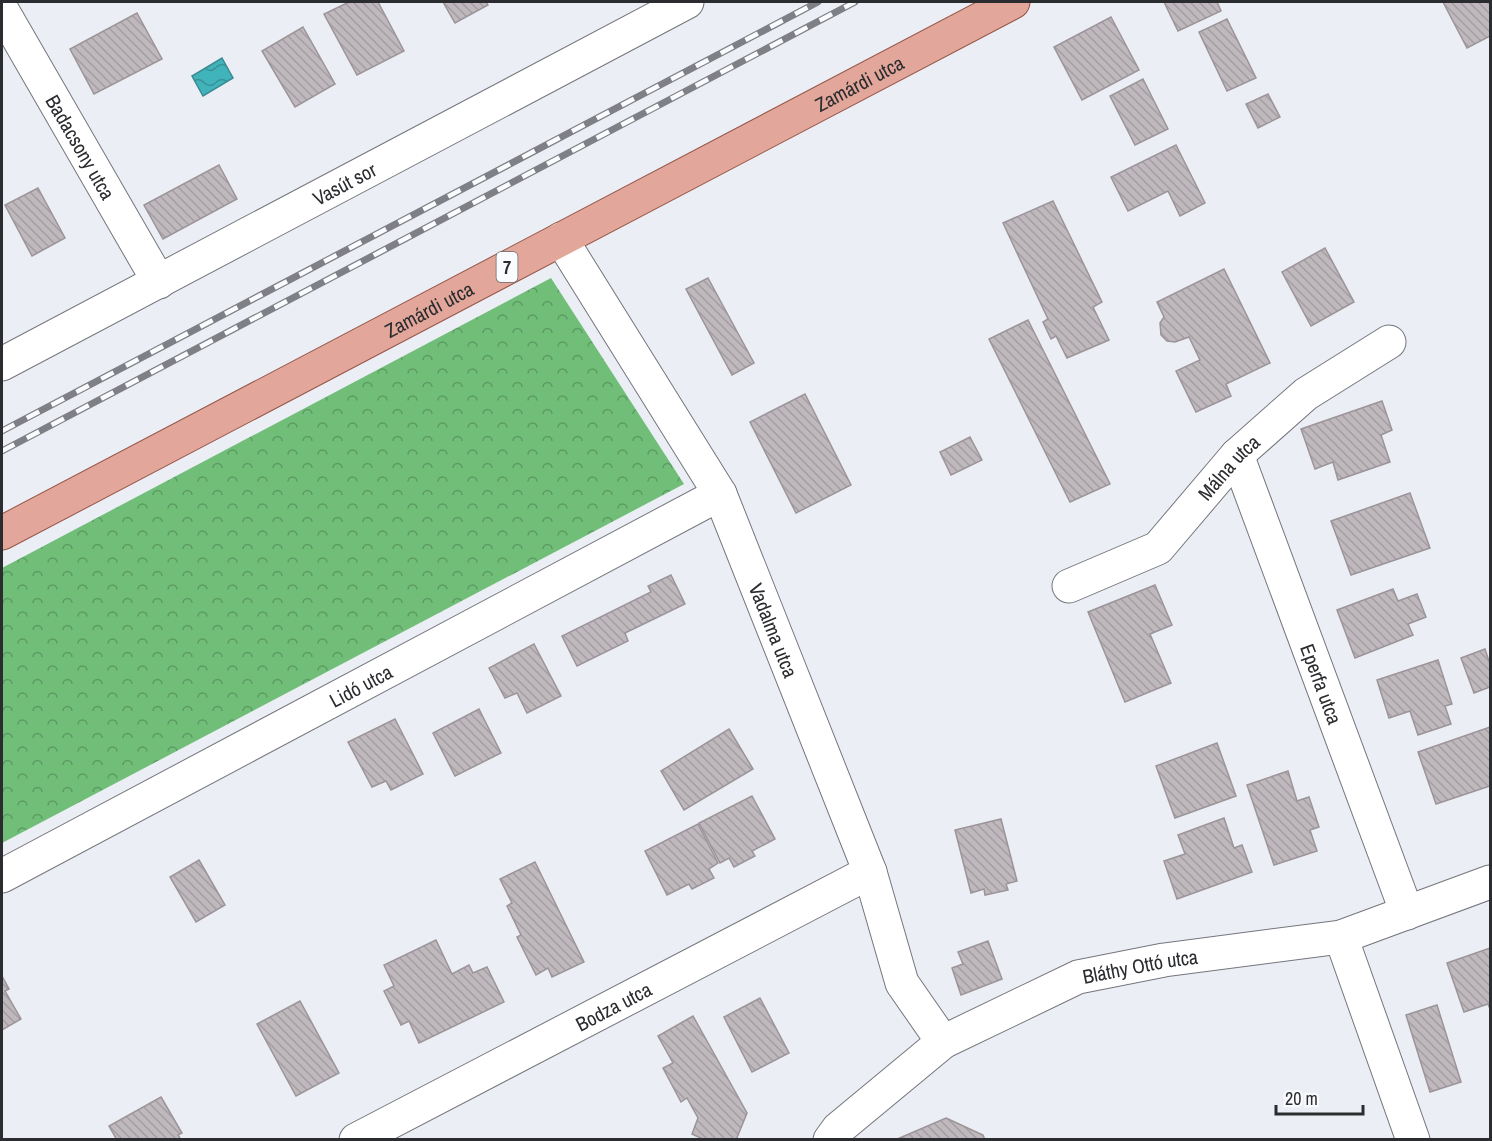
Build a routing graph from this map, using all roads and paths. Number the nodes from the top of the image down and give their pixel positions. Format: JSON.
{"nodes":[{"id":1,"x":687,"y":2,"type":"edge"},
{"id":2,"x":1013,"y":2,"type":"edge"},
{"id":3,"x":2,"y":10,"type":"edge"},
{"id":4,"x":561,"y":239,"type":"junction"},
{"id":5,"x":159,"y":282,"type":"junction"},
{"id":6,"x":1389,"y":342,"type":"dead end"},
{"id":7,"x":2,"y":364,"type":"edge"},
{"id":8,"x":1237,"y":455,"type":"junction"},
{"id":9,"x":720,"y":494,"type":"junction"},
{"id":10,"x":2,"y":533,"type":"edge"},
{"id":11,"x":1069,"y":586,"type":"dead end"},
{"id":12,"x":870,"y":872,"type":"junction"},
{"id":13,"x":2,"y":876,"type":"edge"},
{"id":14,"x":1491,"y":882,"type":"edge"},
{"id":15,"x":1407,"y":913,"type":"junction"},
{"id":16,"x":1341,"y":937,"type":"junction"},
{"id":17,"x":943,"y":1042,"type":"junction"},
{"id":18,"x":356,"y":1140,"type":"edge"},
{"id":19,"x":830,"y":1140,"type":"edge"},
{"id":20,"x":1413,"y":1140,"type":"edge"}],
"edges":[{"from":1,"to":5,"type":"street","name":"Vasút sor"},
{"from":2,"to":4,"type":"main road","name":"Zamárdi utca","number":"7"},
{"from":3,"to":5,"type":"street","name":"Badacsony utca"},
{"from":4,"to":9,"type":"street","name":"Vadalma utca"},
{"from":4,"to":10,"type":"main road","name":"Zamárdi utca","number":"7"},
{"from":5,"to":7,"type":"street","name":"Vasút sor"},
{"from":6,"to":8,"type":"street","name":"Málna utca"},
{"from":8,"to":11,"type":"street","name":"Málna utca"},
{"from":8,"to":15,"type":"street","name":"Eperfa utca"},
{"from":9,"to":12,"type":"street","name":"Vadalma utca"},
{"from":9,"to":13,"type":"street","name":"Lidó utca"},
{"from":12,"to":17,"type":"street","name":"Vadalma utca"},
{"from":12,"to":18,"type":"street","name":"Bodza utca"},
{"from":14,"to":15,"type":"street","name":"Bláthy Ottó utca"},
{"from":15,"to":16,"type":"street","name":"Bláthy Ottó utca"},
{"from":16,"to":17,"type":"street","name":"Bláthy Ottó utca"},
{"from":16,"to":20,"type":"street"},
{"from":17,"to":19,"type":"street","name":"Bláthy Ottó utca"}]}
